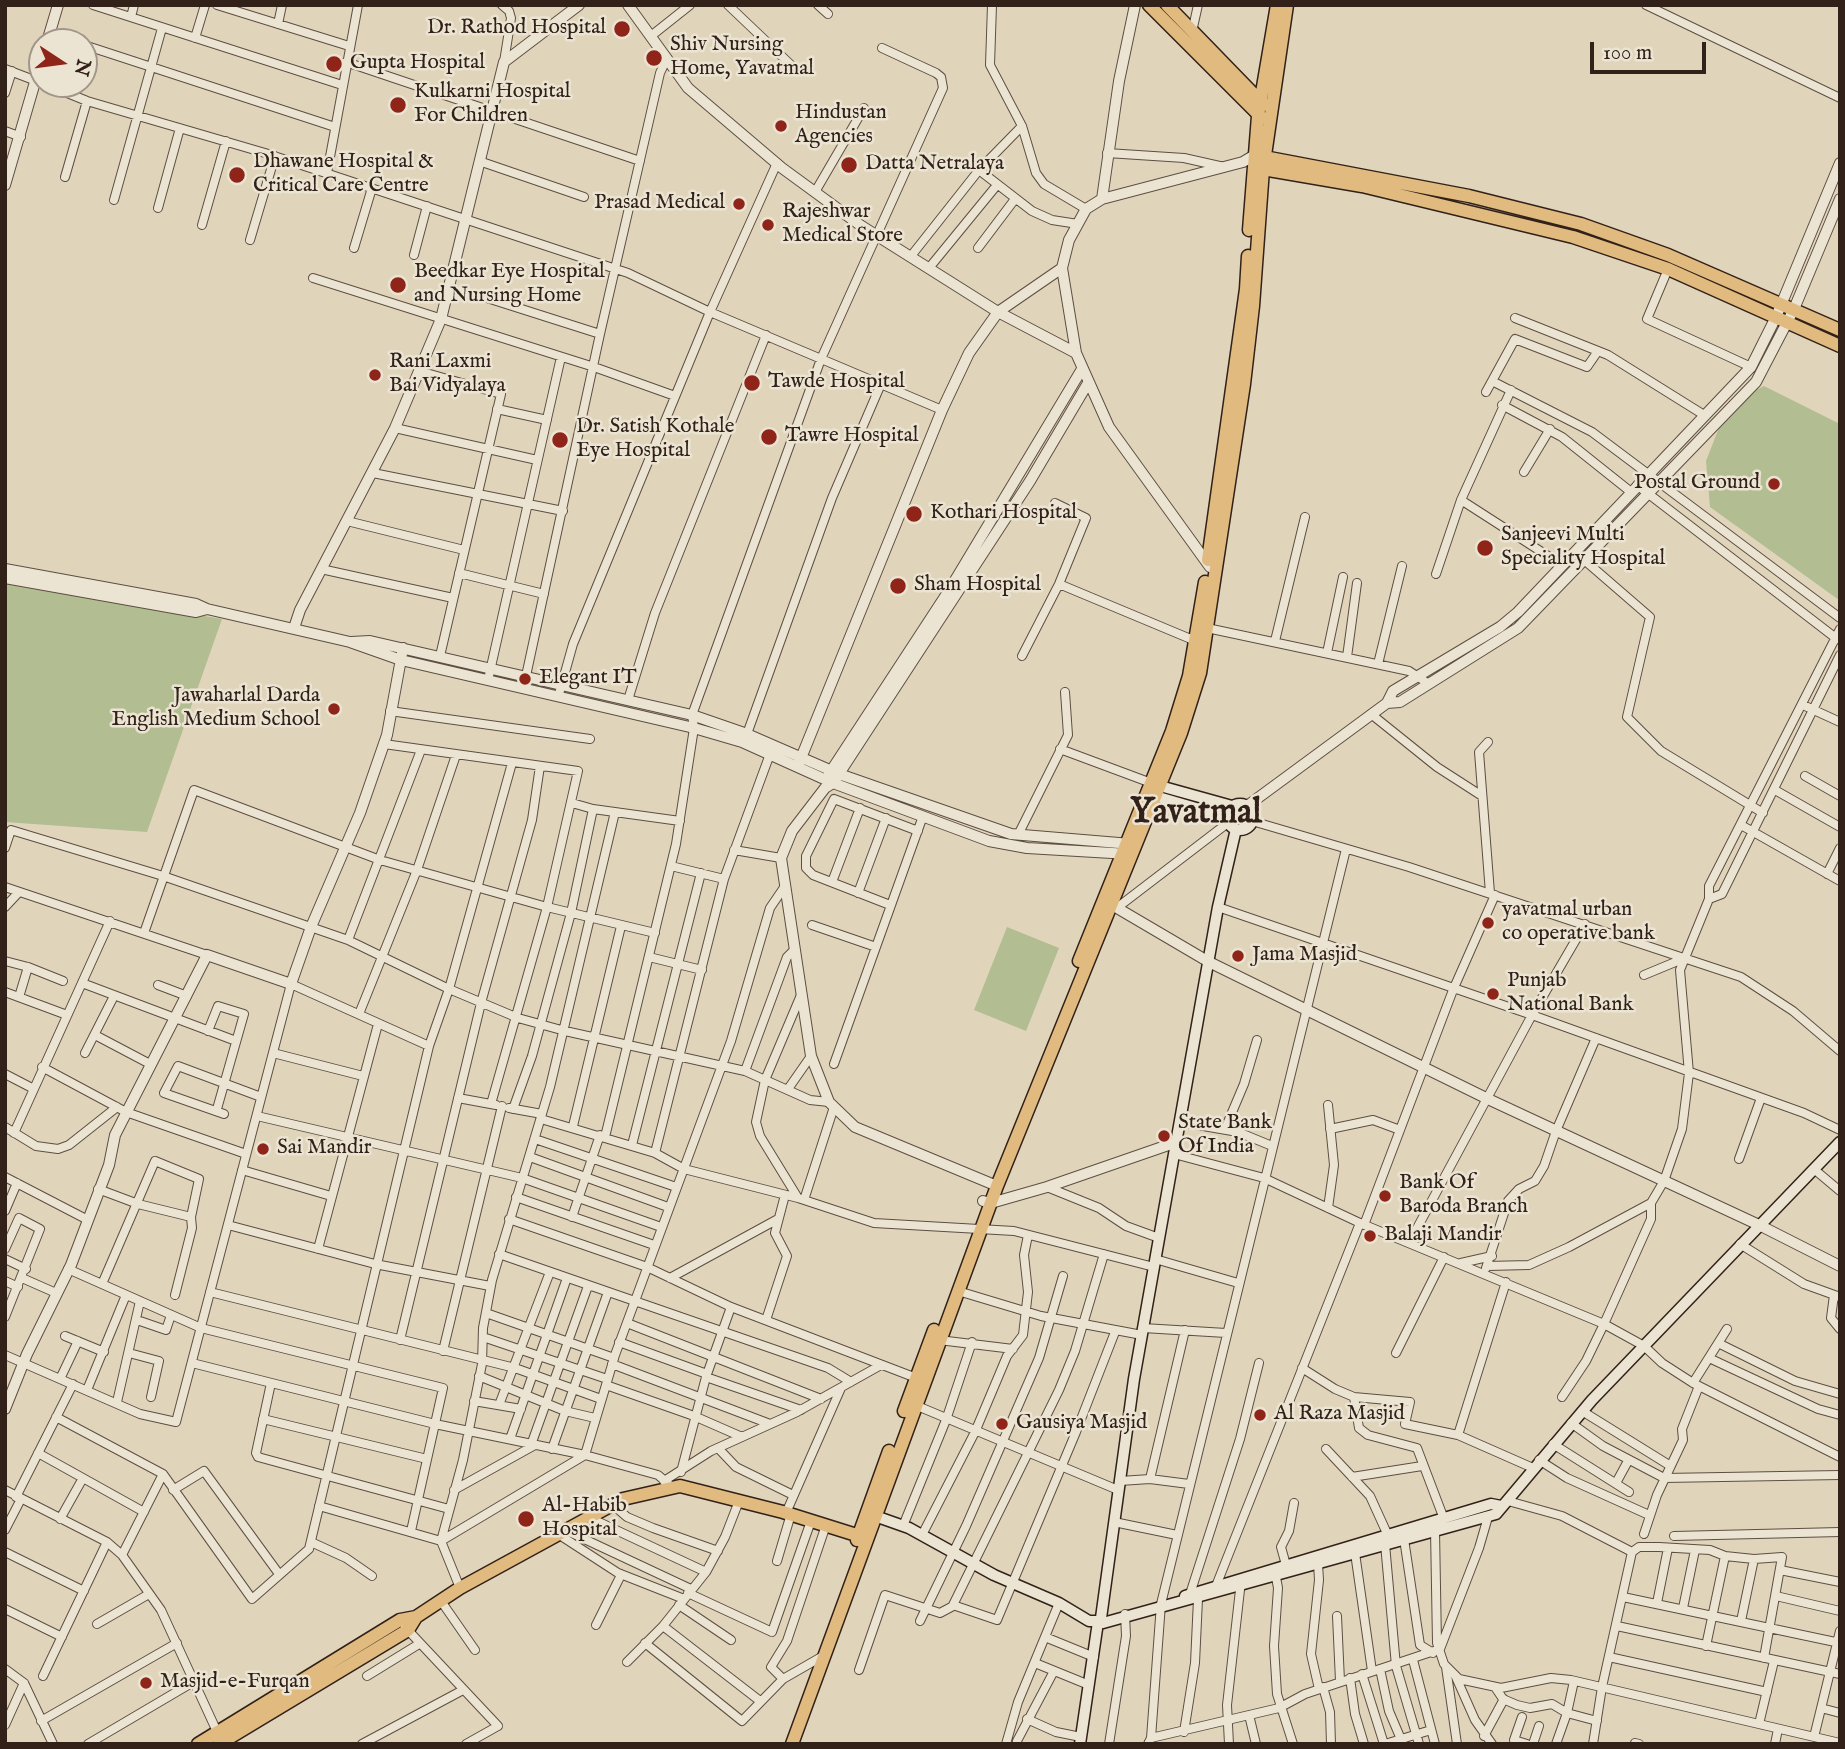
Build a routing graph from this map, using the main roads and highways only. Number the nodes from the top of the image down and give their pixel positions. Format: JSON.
{"nodes":[{"id":1,"x":1149,"y":5,"type":"edge"},
{"id":2,"x":1167,"y":5,"type":"edge"},
{"id":3,"x":1277,"y":5,"type":"edge"},
{"id":4,"x":1287,"y":5,"type":"edge"},
{"id":5,"x":1260,"y":101,"type":"junction"},
{"id":6,"x":1266,"y":117,"type":"junction"},
{"id":7,"x":1255,"y":162,"type":"junction"},
{"id":8,"x":1840,"y":330,"type":"edge"},
{"id":9,"x":1840,"y":346,"type":"edge"},
{"id":10,"x":1211,"y":569,"type":"junction"},
{"id":11,"x":1200,"y":642,"type":"junction"},
{"id":12,"x":1156,"y":789,"type":"junction"},
{"id":13,"x":1231,"y":819,"type":"junction"},
{"id":14,"x":1129,"y":849,"type":"junction"},
{"id":15,"x":1840,"y":1142,"type":"edge"},
{"id":16,"x":994,"y":1184,"type":"junction"},
{"id":17,"x":977,"y":1228,"type":"junction"},
{"id":18,"x":920,"y":1379,"type":"junction"},
{"id":19,"x":1504,"y":1503,"type":"junction"},
{"id":20,"x":875,"y":1516,"type":"junction"},
{"id":21,"x":862,"y":1537,"type":"junction"},
{"id":22,"x":1388,"y":1540,"type":"junction"},
{"id":23,"x":1278,"y":1570,"type":"junction"},
{"id":24,"x":1241,"y":1582,"type":"junction"},
{"id":25,"x":1194,"y":1596,"type":"junction"},
{"id":26,"x":1101,"y":1621,"type":"junction"},
{"id":27,"x":819,"y":1658,"type":"junction"},
{"id":28,"x":212,"y":1741,"type":"edge"},
{"id":29,"x":1083,"y":1742,"type":"edge"},
{"id":30,"x":786,"y":1744,"type":"edge"},
{"id":31,"x":792,"y":1744,"type":"edge"}],
"edges":[{"from":1,"to":6,"type":"main road"},
{"from":2,"to":5,"type":"main road"},
{"from":3,"to":5,"type":"main road"},
{"from":4,"to":6,"type":"main road"},
{"from":5,"to":6,"type":"main road"},
{"from":6,"to":7,"type":"main road"},
{"from":7,"to":8,"type":"main road"},
{"from":7,"to":9,"type":"main road"},
{"from":7,"to":10,"type":"main road"},
{"from":10,"to":11,"type":"main road"},
{"from":10,"to":11,"type":"main road"},
{"from":11,"to":12,"type":"main road"},
{"from":12,"to":13,"type":"main road"},
{"from":12,"to":14,"type":"main road"},
{"from":13,"to":13,"type":"main road"},
{"from":13,"to":26,"type":"main road"},
{"from":14,"to":16,"type":"main road"},
{"from":14,"to":16,"type":"main road"},
{"from":15,"to":19,"type":"main road"},
{"from":16,"to":17,"type":"main road"},
{"from":17,"to":18,"type":"main road"},
{"from":17,"to":18,"type":"main road"},
{"from":18,"to":20,"type":"main road"},
{"from":18,"to":21,"type":"main road"},
{"from":19,"to":22,"type":"main road"},
{"from":19,"to":22,"type":"main road"},
{"from":20,"to":21,"type":"main road"},
{"from":20,"to":26,"type":"main road"},
{"from":21,"to":27,"type":"main road"},
{"from":21,"to":28,"type":"main road"},
{"from":22,"to":23,"type":"main road"},
{"from":22,"to":23,"type":"main road"},
{"from":23,"to":24,"type":"main road"},
{"from":24,"to":25,"type":"main road"},
{"from":24,"to":25,"type":"main road"},
{"from":25,"to":26,"type":"main road"},
{"from":26,"to":29,"type":"main road"},
{"from":26,"to":29,"type":"main road"},
{"from":27,"to":30,"type":"main road"},
{"from":27,"to":31,"type":"main road"}]}
